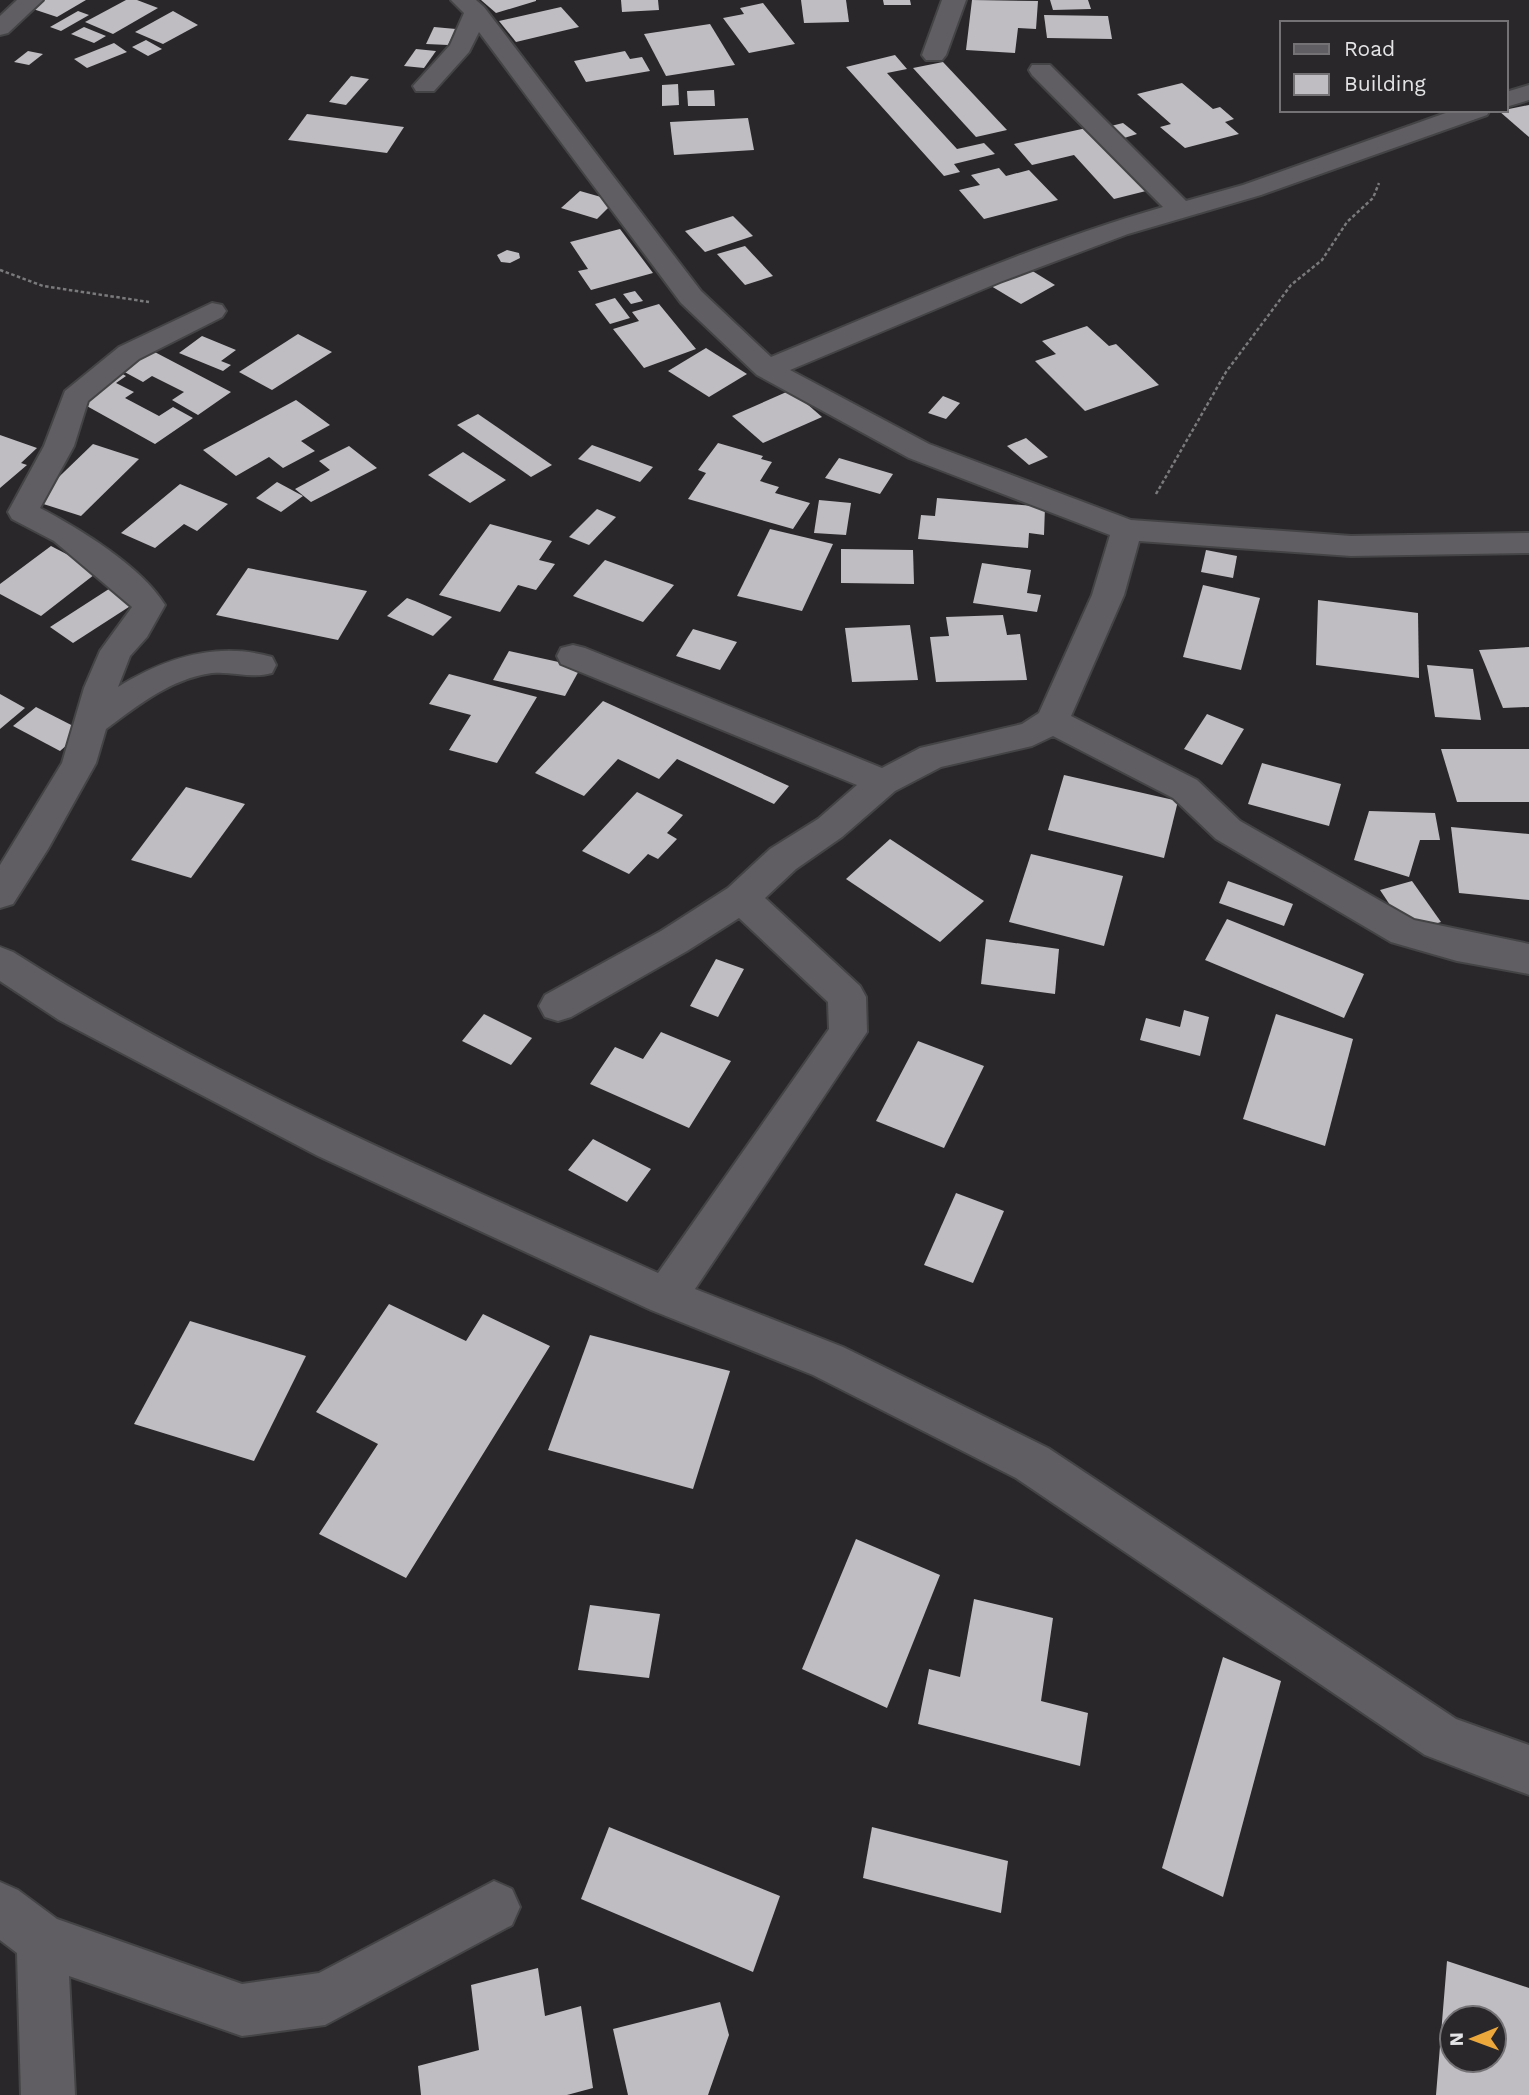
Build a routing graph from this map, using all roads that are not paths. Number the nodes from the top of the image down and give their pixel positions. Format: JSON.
{"nodes":[{"id":1,"x":31,"y":0,"type":"edge"},
{"id":2,"x":954,"y":0,"type":"edge"},
{"id":3,"x":470,"y":6,"type":"edge"},
{"id":4,"x":0,"y":28,"type":"edge"},
{"id":5,"x":934,"y":55,"type":"dead end"},
{"id":6,"x":1041,"y":70,"type":"dead end"},
{"id":7,"x":425,"y":86,"type":"dead end"},
{"id":8,"x":1529,"y":92,"type":"edge"},
{"id":9,"x":1508,"y":99,"type":"edge"},
{"id":10,"x":1472,"y":112,"type":"edge"},
{"id":11,"x":1181,"y":211,"type":"junction"},
{"id":12,"x":212,"y":311,"type":"road end"},
{"id":13,"x":767,"y":369,"type":"junction"},
{"id":14,"x":1127,"y":530,"type":"junction"},
{"id":15,"x":1529,"y":543,"type":"edge"},
{"id":16,"x":573,"y":656,"type":"dead end"},
{"id":17,"x":260,"y":665,"type":"dead end"},
{"id":18,"x":1052,"y":721,"type":"junction"},
{"id":19,"x":90,"y":723,"type":"junction"},
{"id":20,"x":883,"y":782,"type":"junction"},
{"id":21,"x":0,"y":894,"type":"edge"},
{"id":22,"x":741,"y":898,"type":"junction"},
{"id":23,"x":1529,"y":959,"type":"edge"},
{"id":24,"x":0,"y":962,"type":"edge"},
{"id":25,"x":558,"y":1006,"type":"dead end"},
{"id":26,"x":666,"y":1297,"type":"junction"},
{"id":27,"x":1529,"y":1770,"type":"edge"},
{"id":28,"x":494,"y":1907,"type":"dead end"},
{"id":29,"x":0,"y":1908,"type":"edge"},
{"id":30,"x":42,"y":1940,"type":"junction"},
{"id":31,"x":48,"y":2095,"type":"edge"}],
"edges":[{"from":1,"to":4,"type":"street"},
{"from":2,"to":5,"type":"street"},
{"from":3,"to":7,"type":"street"},
{"from":3,"to":13,"type":"street"},
{"from":6,"to":11,"type":"street"},
{"from":8,"to":9,"type":"street"},
{"from":10,"to":11,"type":"street"},
{"from":11,"to":13,"type":"street"},
{"from":12,"to":19,"type":"street"},
{"from":13,"to":14,"type":"street"},
{"from":14,"to":15,"type":"street"},
{"from":14,"to":18,"type":"street"},
{"from":16,"to":20,"type":"street"},
{"from":17,"to":19,"type":"street"},
{"from":18,"to":20,"type":"street"},
{"from":18,"to":23,"type":"street"},
{"from":19,"to":21,"type":"street"},
{"from":20,"to":22,"type":"street"},
{"from":22,"to":25,"type":"street"},
{"from":22,"to":26,"type":"street"},
{"from":24,"to":26,"type":"street"},
{"from":26,"to":27,"type":"street"},
{"from":28,"to":30,"type":"street"},
{"from":29,"to":30,"type":"street"},
{"from":30,"to":31,"type":"street"}]}
